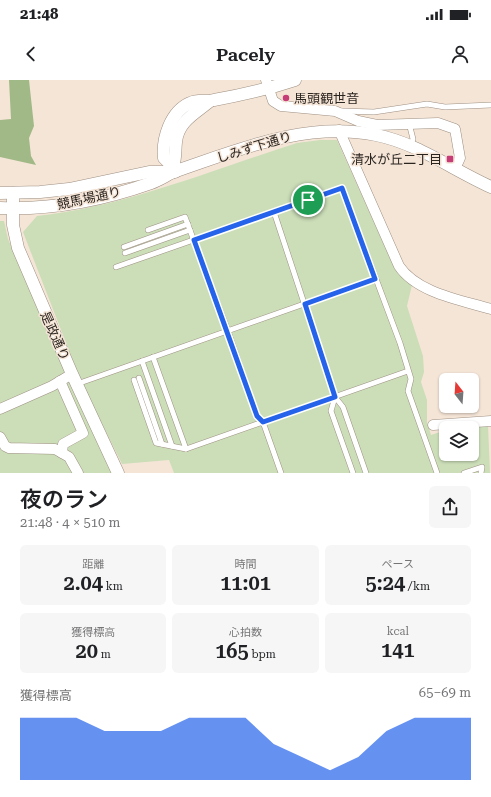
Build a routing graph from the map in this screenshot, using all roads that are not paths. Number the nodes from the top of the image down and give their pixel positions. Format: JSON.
{"nodes":[{"id":1,"x":295,"y":80,"type":"edge"},
{"id":2,"x":267,"y":85,"type":"edge"},
{"id":3,"x":491,"y":105,"type":"edge"},
{"id":4,"x":335,"y":111,"type":"junction"},
{"id":5,"x":409,"y":123,"type":"junction"},
{"id":6,"x":340,"y":130,"type":"junction"},
{"id":7,"x":410,"y":146,"type":"junction"},
{"id":8,"x":174,"y":169,"type":"junction"},
{"id":9,"x":455,"y":169,"type":"junction"},
{"id":10,"x":491,"y":187,"type":"edge"},
{"id":11,"x":55,"y":191,"type":"junction"},
{"id":12,"x":0,"y":192,"type":"edge"},
{"id":13,"x":12,"y":193,"type":"junction"},
{"id":14,"x":119,"y":193,"type":"junction"},
{"id":15,"x":0,"y":208,"type":"edge"},
{"id":16,"x":13,"y":208,"type":"junction"},
{"id":17,"x":274,"y":212,"type":"junction"},
{"id":18,"x":188,"y":224,"type":"junction"},
{"id":19,"x":148,"y":230,"type":"dead end"},
{"id":20,"x":190,"y":230,"type":"junction"},
{"id":21,"x":194,"y":240,"type":"junction"},
{"id":22,"x":116,"y":267,"type":"dead end"},
{"id":23,"x":375,"y":279,"type":"junction"},
{"id":24,"x":305,"y":304,"type":"junction"},
{"id":25,"x":491,"y":309,"type":"edge"},
{"id":26,"x":228,"y":331,"type":"junction"},
{"id":27,"x":153,"y":357,"type":"junction"},
{"id":28,"x":142,"y":361,"type":"junction"},
{"id":29,"x":408,"y":371,"type":"junction"},
{"id":30,"x":74,"y":379,"type":"junction"},
{"id":31,"x":136,"y":379,"type":"dead end"},
{"id":32,"x":60,"y":381,"type":"junction"},
{"id":33,"x":335,"y":397,"type":"junction"},
{"id":34,"x":0,"y":409,"type":"edge"},
{"id":35,"x":263,"y":422,"type":"junction"},
{"id":36,"x":491,"y":422,"type":"edge"},
{"id":37,"x":433,"y":424,"type":"dead end"},
{"id":38,"x":0,"y":437,"type":"edge"},
{"id":39,"x":172,"y":446,"type":"junction"},
{"id":40,"x":186,"y":449,"type":"junction"},
{"id":41,"x":62,"y":453,"type":"junction"},
{"id":42,"x":78,"y":473,"type":"edge"},
{"id":43,"x":118,"y":473,"type":"edge"},
{"id":44,"x":281,"y":473,"type":"edge"},
{"id":45,"x":353,"y":473,"type":"edge"},
{"id":46,"x":366,"y":473,"type":"edge"},
{"id":47,"x":437,"y":473,"type":"edge"},
{"id":48,"x":464,"y":473,"type":"edge"},
{"id":49,"x":482,"y":473,"type":"edge"}],
"edges":[{"from":1,"to":2,"type":"street"},
{"from":2,"to":4,"type":"street"},
{"from":2,"to":8,"type":"street"},
{"from":3,"to":4,"type":"lane"},
{"from":4,"to":5,"type":"street"},
{"from":5,"to":7,"type":"lane"},
{"from":5,"to":9,"type":"street"},
{"from":6,"to":7,"type":"street","name":"しみず下通り"},
{"from":6,"to":8,"type":"street","name":"しみず下通り"},
{"from":6,"to":25,"type":"street"},
{"from":7,"to":9,"type":"street","name":"しみず下通り"},
{"from":8,"to":11,"type":"street","name":"競馬場通り"},
{"from":8,"to":14,"type":"street","name":"競馬場通り"},
{"from":9,"to":10,"type":"street","name":"しみず下通り"},
{"from":11,"to":13,"type":"street","name":"競馬場通り"},
{"from":11,"to":14,"type":"street"},
{"from":12,"to":13,"type":"street","name":"競馬場通り"},
{"from":13,"to":16,"type":"street","name":"是政通り"},
{"from":14,"to":16,"type":"street","name":"競馬場通り"},
{"from":15,"to":16,"type":"street","name":"競馬場通り"},
{"from":16,"to":30,"type":"street","name":"是政通り"},
{"from":17,"to":21,"type":"lane"},
{"from":17,"to":23,"type":"lane"},
{"from":17,"to":24,"type":"lane"},
{"from":18,"to":19,"type":"lane"},
{"from":18,"to":20,"type":"lane"},
{"from":18,"to":20,"type":"lane"},
{"from":20,"to":21,"type":"lane"},
{"from":21,"to":22,"type":"lane"},
{"from":21,"to":26,"type":"lane"},
{"from":23,"to":24,"type":"lane"},
{"from":23,"to":29,"type":"lane"},
{"from":24,"to":26,"type":"lane"},
{"from":24,"to":33,"type":"lane"},
{"from":26,"to":27,"type":"lane"},
{"from":26,"to":35,"type":"lane"},
{"from":27,"to":28,"type":"lane"},
{"from":27,"to":40,"type":"lane"},
{"from":28,"to":30,"type":"lane"},
{"from":28,"to":39,"type":"lane"},
{"from":29,"to":33,"type":"lane"},
{"from":29,"to":47,"type":"lane"},
{"from":30,"to":32,"type":"street"},
{"from":30,"to":43,"type":"street","name":"是政通り"},
{"from":31,"to":39,"type":"lane"},
{"from":32,"to":34,"type":"street"},
{"from":32,"to":41,"type":"street"},
{"from":33,"to":35,"type":"lane"},
{"from":33,"to":45,"type":"lane"},
{"from":33,"to":46,"type":"lane"},
{"from":35,"to":40,"type":"lane"},
{"from":35,"to":44,"type":"lane"},
{"from":36,"to":37,"type":"street"},
{"from":38,"to":41,"type":"street"},
{"from":39,"to":40,"type":"lane"},
{"from":41,"to":42,"type":"street"},
{"from":48,"to":49,"type":"lane"}]}
